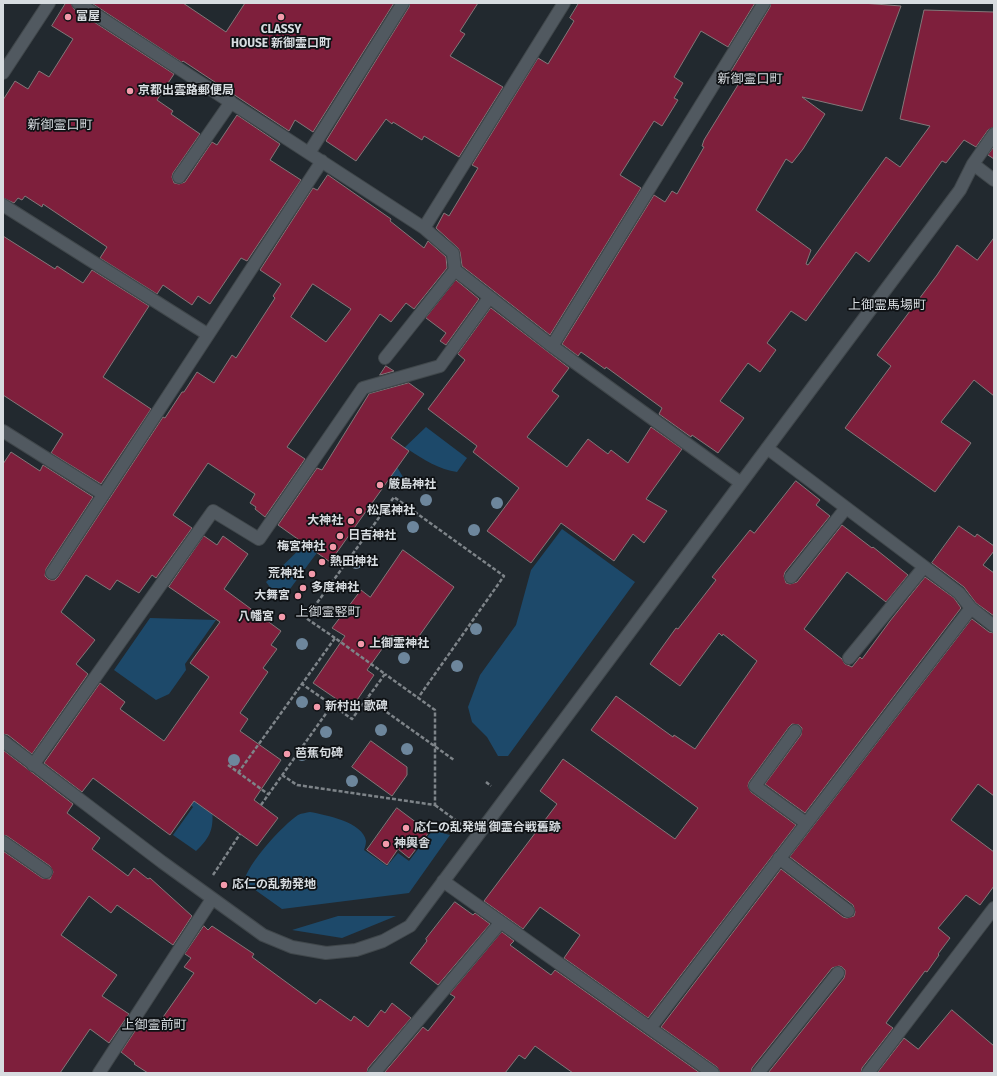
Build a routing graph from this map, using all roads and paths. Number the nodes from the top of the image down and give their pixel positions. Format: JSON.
{"nodes":[{"id":1,"x":49,"y":3,"type":"edge"},
{"id":2,"x":78,"y":3,"type":"edge"},
{"id":3,"x":403,"y":3,"type":"edge"},
{"id":4,"x":564,"y":3,"type":"edge"},
{"id":5,"x":764,"y":3,"type":"edge"},
{"id":6,"x":3,"y":73,"type":"edge"},
{"id":7,"x":231,"y":102,"type":"junction"},
{"id":8,"x":994,"y":134,"type":"edge"},
{"id":9,"x":309,"y":153,"type":"junction"},
{"id":10,"x":322,"y":161,"type":"junction"},
{"id":11,"x":973,"y":164,"type":"junction"},
{"id":12,"x":179,"y":177,"type":"dead end"},
{"id":13,"x":994,"y":180,"type":"edge"},
{"id":14,"x":3,"y":204,"type":"edge"},
{"id":15,"x":424,"y":228,"type":"junction"},
{"id":16,"x":455,"y":270,"type":"junction"},
{"id":17,"x":489,"y":298,"type":"junction"},
{"id":18,"x":208,"y":334,"type":"junction"},
{"id":19,"x":552,"y":346,"type":"junction"},
{"id":20,"x":385,"y":358,"type":"dead end"},
{"id":21,"x":3,"y":431,"type":"edge"},
{"id":22,"x":767,"y":448,"type":"junction"},
{"id":23,"x":741,"y":483,"type":"junction"},
{"id":24,"x":103,"y":494,"type":"junction"},
{"id":25,"x":846,"y":508,"type":"junction"},
{"id":26,"x":924,"y":567,"type":"junction"},
{"id":27,"x":52,"y":573,"type":"dead end"},
{"id":28,"x":791,"y":577,"type":"dead end"},
{"id":29,"x":971,"y":608,"type":"junction"},
{"id":30,"x":994,"y":626,"type":"edge"},
{"id":31,"x":335,"y":638,"type":"junction"},
{"id":32,"x":848,"y":658,"type":"dead end"},
{"id":33,"x":385,"y":674,"type":"junction"},
{"id":34,"x":302,"y":684,"type":"junction"},
{"id":35,"x":367,"y":698,"type":"junction"},
{"id":36,"x":418,"y":698,"type":"junction"},
{"id":37,"x":332,"y":705,"type":"junction"},
{"id":38,"x":795,"y":731,"type":"dead end"},
{"id":39,"x":3,"y":741,"type":"edge"},
{"id":40,"x":434,"y":746,"type":"junction"},
{"id":41,"x":454,"y":760,"type":"dead end"},
{"id":42,"x":33,"y":765,"type":"junction"},
{"id":43,"x":228,"y":765,"type":"dead end"},
{"id":44,"x":238,"y":773,"type":"junction"},
{"id":45,"x":282,"y":775,"type":"junction"},
{"id":46,"x":268,"y":794,"type":"junction"},
{"id":47,"x":261,"y":805,"type":"dead end"},
{"id":48,"x":435,"y":805,"type":"junction"},
{"id":49,"x":806,"y":824,"type":"junction"},
{"id":50,"x":466,"y":827,"type":"dead end"},
{"id":51,"x":240,"y":834,"type":"dead end"},
{"id":52,"x":3,"y":842,"type":"edge"},
{"id":53,"x":779,"y":858,"type":"junction"},
{"id":54,"x":46,"y":872,"type":"dead end"},
{"id":55,"x":443,"y":881,"type":"junction"},
{"id":56,"x":202,"y":892,"type":"junction"},
{"id":57,"x":212,"y":899,"type":"junction"},
{"id":58,"x":994,"y":908,"type":"edge"},
{"id":59,"x":848,"y":910,"type":"dead end"},
{"id":60,"x":501,"y":922,"type":"junction"},
{"id":61,"x":838,"y":973,"type":"dead end"},
{"id":62,"x":650,"y":1028,"type":"junction"},
{"id":63,"x":99,"y":1073,"type":"edge"},
{"id":64,"x":374,"y":1073,"type":"edge"},
{"id":65,"x":713,"y":1073,"type":"edge"},
{"id":66,"x":758,"y":1073,"type":"edge"},
{"id":67,"x":868,"y":1073,"type":"edge"}],
"edges":[{"from":1,"to":6,"type":"street"},
{"from":2,"to":7,"type":"street"},
{"from":3,"to":9,"type":"street"},
{"from":4,"to":15,"type":"street"},
{"from":5,"to":19,"type":"street"},
{"from":7,"to":9,"type":"street"},
{"from":7,"to":12,"type":"street"},
{"from":8,"to":11,"type":"street"},
{"from":9,"to":10,"type":"street"},
{"from":10,"to":15,"type":"street"},
{"from":10,"to":18,"type":"street"},
{"from":11,"to":13,"type":"street"},
{"from":11,"to":22,"type":"street"},
{"from":14,"to":18,"type":"street"},
{"from":15,"to":16,"type":"street"},
{"from":16,"to":17,"type":"street"},
{"from":16,"to":20,"type":"street"},
{"from":17,"to":19,"type":"street"},
{"from":17,"to":42,"type":"street"},
{"from":18,"to":24,"type":"street"},
{"from":19,"to":23,"type":"street"},
{"from":21,"to":24,"type":"street"},
{"from":22,"to":23,"type":"street"},
{"from":22,"to":25,"type":"street"},
{"from":23,"to":55,"type":"street"},
{"from":24,"to":27,"type":"street"},
{"from":25,"to":26,"type":"street"},
{"from":25,"to":28,"type":"street"},
{"from":26,"to":29,"type":"street"},
{"from":26,"to":32,"type":"street"},
{"from":29,"to":30,"type":"street"},
{"from":29,"to":49,"type":"street"},
{"from":31,"to":33,"type":"path"},
{"from":31,"to":34,"type":"path"},
{"from":31,"to":36,"type":"path"},
{"from":33,"to":35,"type":"path"},
{"from":33,"to":36,"type":"path"},
{"from":34,"to":37,"type":"path"},
{"from":34,"to":44,"type":"path"},
{"from":35,"to":37,"type":"path"},
{"from":35,"to":40,"type":"path"},
{"from":36,"to":40,"type":"path"},
{"from":37,"to":45,"type":"path"},
{"from":38,"to":49,"type":"street"},
{"from":39,"to":42,"type":"street"},
{"from":40,"to":41,"type":"path"},
{"from":40,"to":48,"type":"path"},
{"from":42,"to":56,"type":"street"},
{"from":43,"to":44,"type":"path"},
{"from":44,"to":46,"type":"path"},
{"from":45,"to":46,"type":"path"},
{"from":45,"to":48,"type":"path"},
{"from":46,"to":47,"type":"path"},
{"from":48,"to":50,"type":"path"},
{"from":49,"to":53,"type":"street"},
{"from":51,"to":56,"type":"path"},
{"from":52,"to":54,"type":"street"},
{"from":53,"to":59,"type":"street"},
{"from":53,"to":62,"type":"street"},
{"from":55,"to":57,"type":"street"},
{"from":55,"to":60,"type":"street"},
{"from":56,"to":57,"type":"street"},
{"from":57,"to":63,"type":"street"},
{"from":58,"to":67,"type":"street"},
{"from":60,"to":62,"type":"street"},
{"from":60,"to":64,"type":"street"},
{"from":61,"to":66,"type":"street"},
{"from":62,"to":65,"type":"street"}]}
